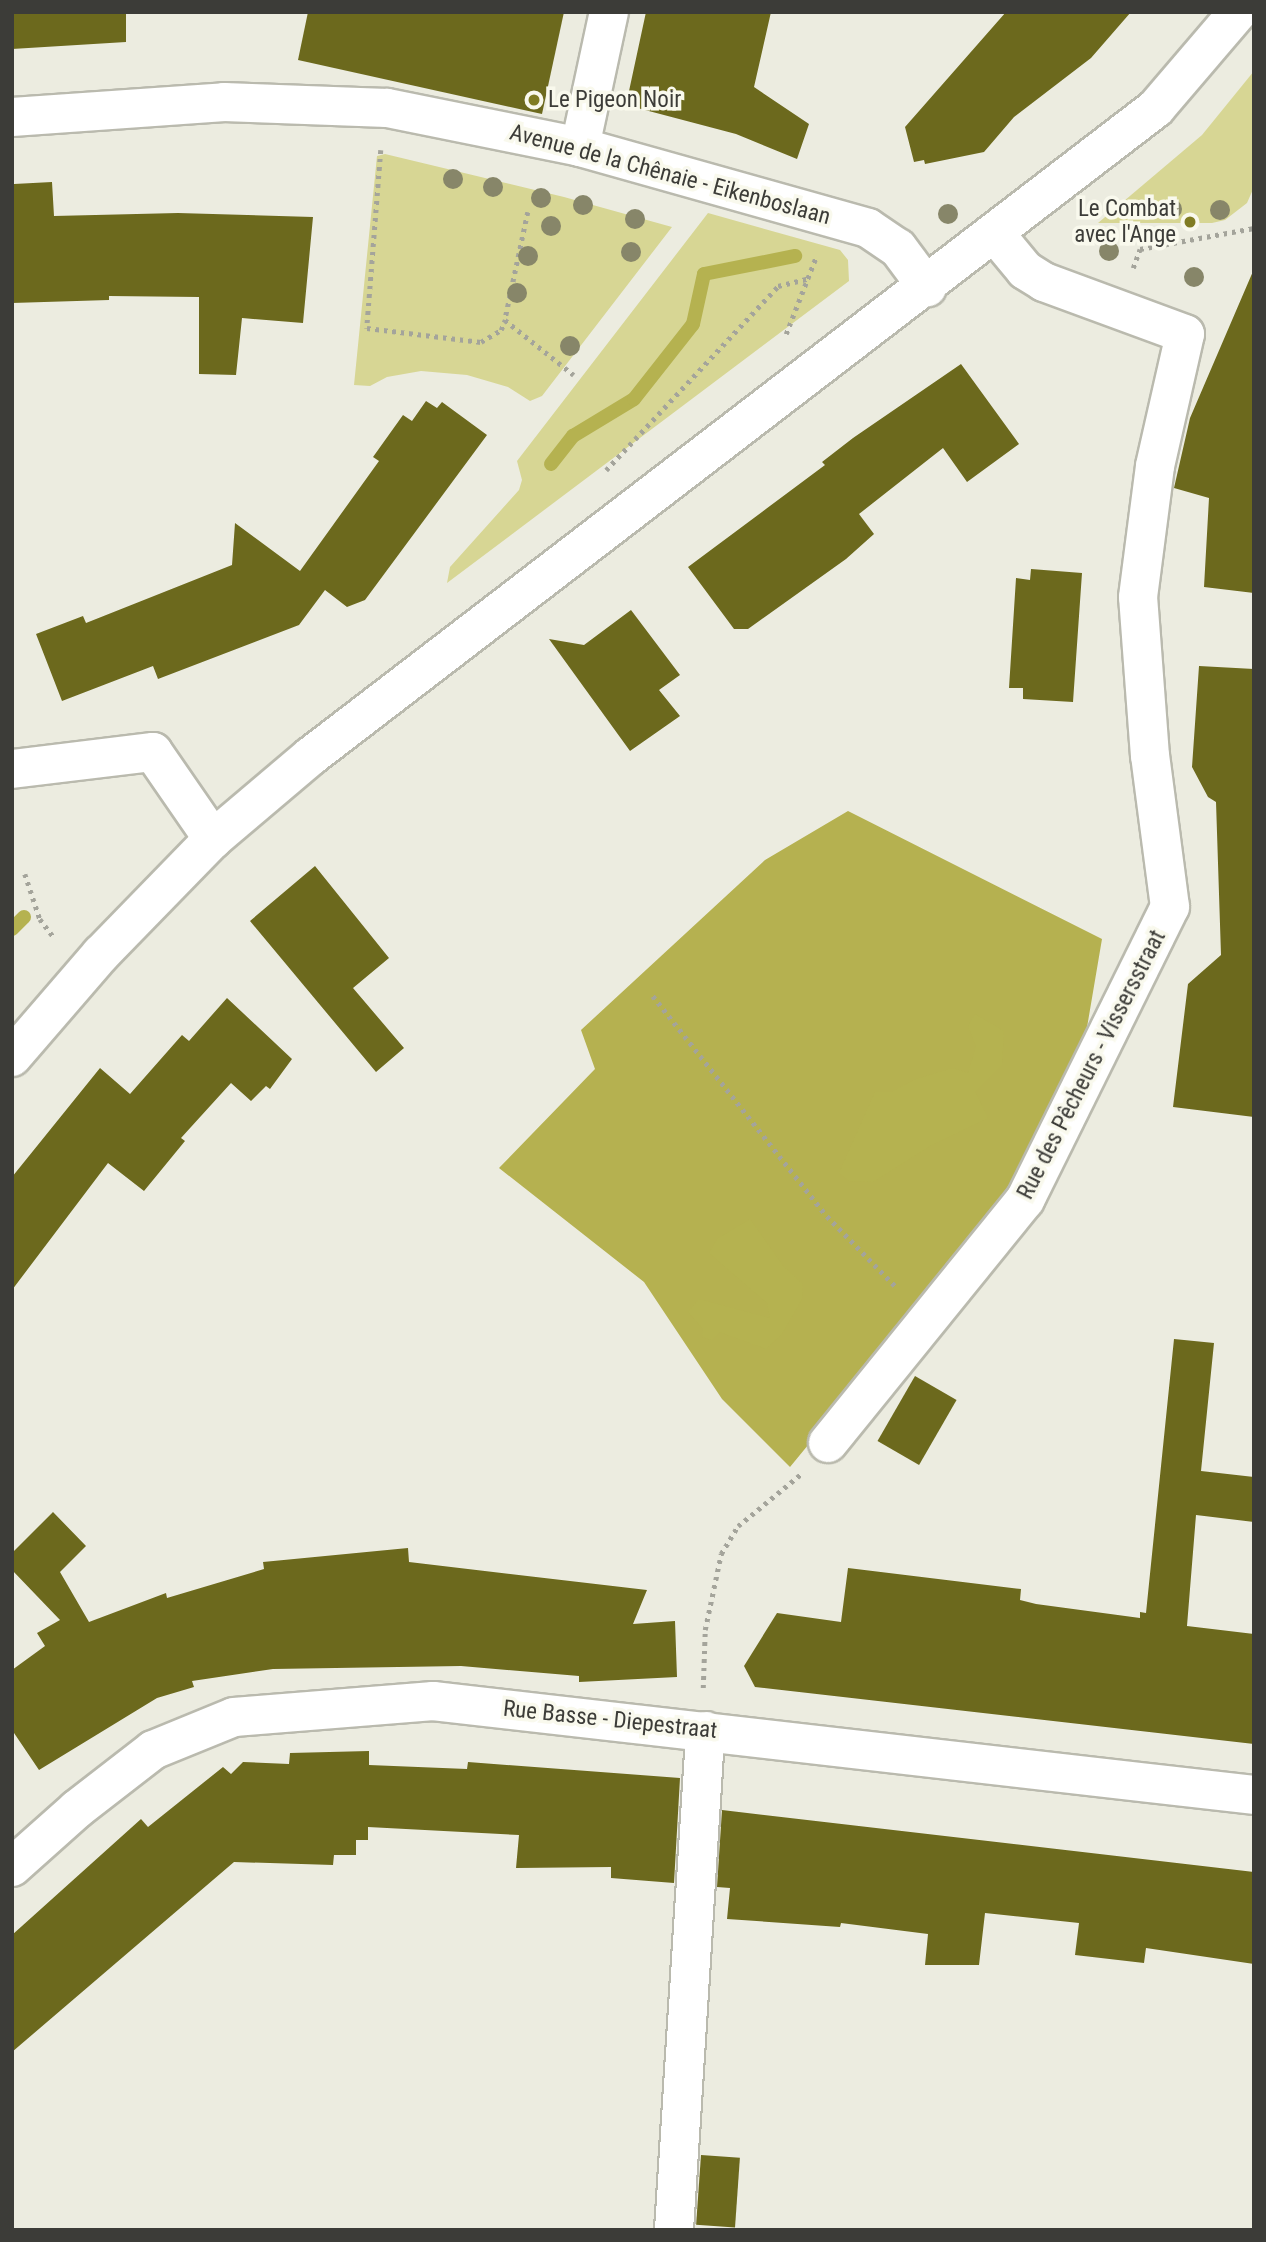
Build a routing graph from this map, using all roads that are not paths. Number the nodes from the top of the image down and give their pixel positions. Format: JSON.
{"nodes":[{"id":1,"x":609,"y":12,"type":"edge"},
{"id":2,"x":1238,"y":12,"type":"edge"},
{"id":3,"x":12,"y":117,"type":"edge"},
{"id":4,"x":580,"y":147,"type":"junction"},
{"id":5,"x":996,"y":235,"type":"junction"},
{"id":6,"x":927,"y":287,"type":"junction"},
{"id":7,"x":12,"y":769,"type":"edge"},
{"id":8,"x":213,"y":839,"type":"junction"},
{"id":9,"x":12,"y":1057,"type":"edge"},
{"id":10,"x":828,"y":1443,"type":"road end"},
{"id":11,"x":705,"y":1731,"type":"junction"},
{"id":12,"x":1254,"y":1795,"type":"edge"},
{"id":13,"x":12,"y":1867,"type":"edge"},
{"id":14,"x":674,"y":2230,"type":"edge"}],
"edges":[{"from":1,"to":4,"type":"street"},
{"from":2,"to":5,"type":"street"},
{"from":3,"to":4,"type":"street","name":"Avenue de la Chênaie - Eikenboslaan"},
{"from":4,"to":6,"type":"street","name":"Avenue de la Chênaie - Eikenboslaan"},
{"from":5,"to":6,"type":"street"},
{"from":5,"to":10,"type":"street","name":"Rue des Pêcheurs - Vissersstraat"},
{"from":6,"to":8,"type":"street"},
{"from":7,"to":8,"type":"street"},
{"from":8,"to":9,"type":"street"},
{"from":11,"to":12,"type":"street","name":"Rue Basse - Diepestraat"},
{"from":11,"to":13,"type":"street","name":"Rue Basse - Diepestraat"},
{"from":11,"to":14,"type":"street"}]}
